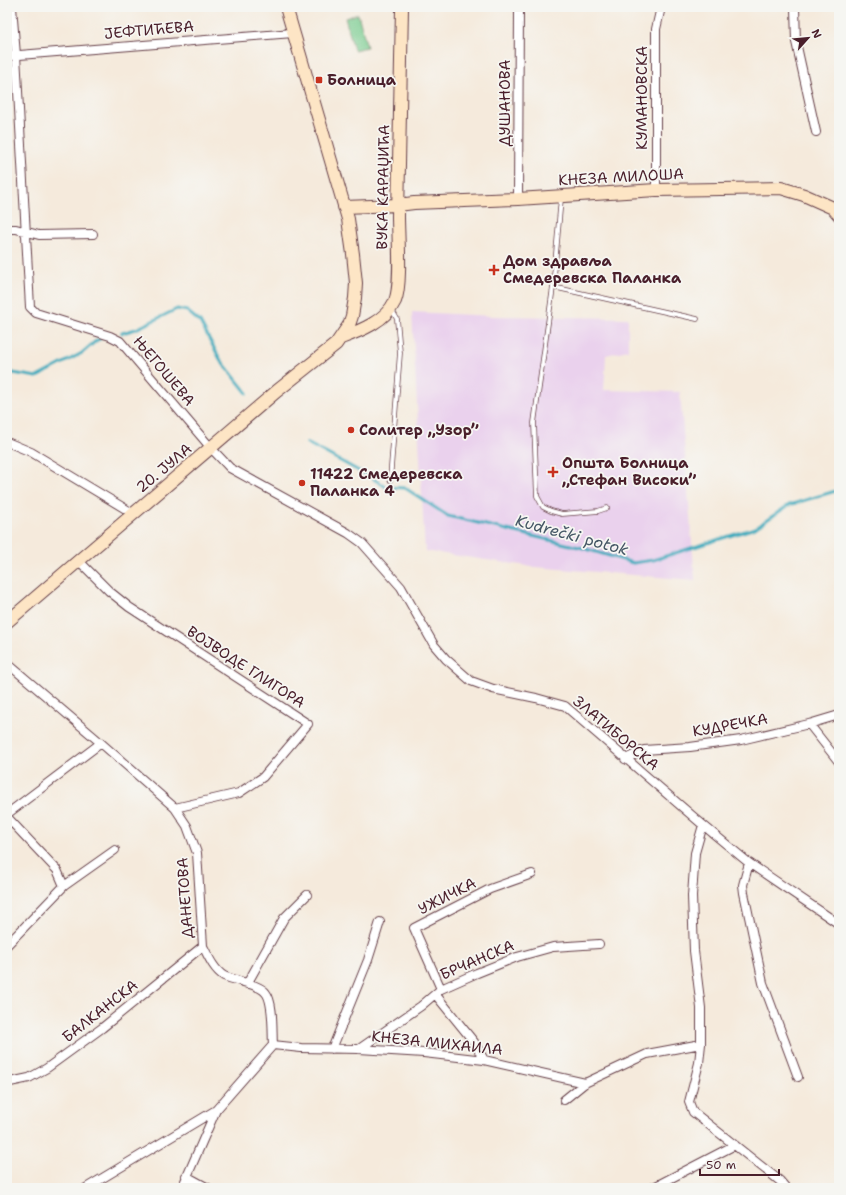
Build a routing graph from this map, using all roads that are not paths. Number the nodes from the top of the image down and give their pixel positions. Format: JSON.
{"nodes":[{"id":1,"x":12,"y":7,"type":"edge"},
{"id":2,"x":286,"y":7,"type":"edge"},
{"id":3,"x":402,"y":7,"type":"edge"},
{"id":4,"x":519,"y":7,"type":"edge"},
{"id":5,"x":661,"y":7,"type":"edge"},
{"id":6,"x":795,"y":7,"type":"edge"},
{"id":7,"x":293,"y":33,"type":"junction"},
{"id":8,"x":16,"y":55,"type":"junction"},
{"id":9,"x":7,"y":56,"type":"edge"},
{"id":10,"x":816,"y":132,"type":"dead end"},
{"id":11,"x":656,"y":190,"type":"junction"},
{"id":12,"x":561,"y":196,"type":"junction"},
{"id":13,"x":518,"y":199,"type":"junction"},
{"id":14,"x":398,"y":205,"type":"junction"},
{"id":15,"x":344,"y":207,"type":"junction"},
{"id":16,"x":837,"y":208,"type":"edge"},
{"id":17,"x":7,"y":229,"type":"edge"},
{"id":18,"x":25,"y":231,"type":"junction"},
{"id":19,"x":93,"y":234,"type":"dead end"},
{"id":20,"x":553,"y":287,"type":"junction"},
{"id":21,"x":391,"y":308,"type":"junction"},
{"id":22,"x":697,"y":319,"type":"dead end"},
{"id":23,"x":341,"y":338,"type":"junction"},
{"id":24,"x":7,"y":442,"type":"edge"},
{"id":25,"x":211,"y":448,"type":"junction"},
{"id":26,"x":390,"y":480,"type":"dead end"},
{"id":27,"x":607,"y":508,"type":"dead end"},
{"id":28,"x":134,"y":514,"type":"junction"},
{"id":29,"x":79,"y":561,"type":"junction"},
{"id":30,"x":7,"y":622,"type":"edge"},
{"id":31,"x":7,"y":663,"type":"edge"},
{"id":32,"x":839,"y":715,"type":"edge"},
{"id":33,"x":809,"y":724,"type":"junction"},
{"id":34,"x":101,"y":742,"type":"junction"},
{"id":35,"x":625,"y":759,"type":"junction"},
{"id":36,"x":839,"y":762,"type":"edge"},
{"id":37,"x":175,"y":808,"type":"junction"},
{"id":38,"x":7,"y":815,"type":"edge"},
{"id":39,"x":703,"y":825,"type":"junction"},
{"id":40,"x":115,"y":850,"type":"dead end"},
{"id":41,"x":749,"y":863,"type":"junction"},
{"id":42,"x":532,"y":874,"type":"dead end"},
{"id":43,"x":64,"y":886,"type":"junction"},
{"id":44,"x":307,"y":895,"type":"dead end"},
{"id":45,"x":380,"y":922,"type":"dead end"},
{"id":46,"x":839,"y":924,"type":"edge"},
{"id":47,"x":599,"y":944,"type":"dead end"},
{"id":48,"x":7,"y":945,"type":"edge"},
{"id":49,"x":203,"y":946,"type":"junction"},
{"id":50,"x":247,"y":984,"type":"junction"},
{"id":51,"x":438,"y":992,"type":"junction"},
{"id":52,"x":701,"y":1044,"type":"junction"},
{"id":53,"x":272,"y":1045,"type":"junction"},
{"id":54,"x":332,"y":1049,"type":"junction"},
{"id":55,"x":359,"y":1049,"type":"junction"},
{"id":56,"x":484,"y":1060,"type":"junction"},
{"id":57,"x":798,"y":1077,"type":"dead end"},
{"id":58,"x":7,"y":1081,"type":"edge"},
{"id":59,"x":585,"y":1084,"type":"junction"},
{"id":60,"x":564,"y":1100,"type":"dead end"},
{"id":61,"x":216,"y":1110,"type":"junction"},
{"id":62,"x":735,"y":1145,"type":"junction"},
{"id":63,"x":186,"y":1176,"type":"junction"},
{"id":64,"x":86,"y":1188,"type":"edge"},
{"id":65,"x":182,"y":1188,"type":"edge"},
{"id":66,"x":208,"y":1188,"type":"edge"},
{"id":67,"x":652,"y":1188,"type":"edge"},
{"id":68,"x":786,"y":1188,"type":"edge"}],
"edges":[{"from":1,"to":8,"type":"street","name":"ЊЕГОШЕВА"},
{"from":2,"to":7,"type":"street"},
{"from":3,"to":14,"type":"street","name":"ВУКА КАРАЏИЋА"},
{"from":4,"to":13,"type":"street","name":"ДУШАНОВА"},
{"from":5,"to":11,"type":"street","name":"КУМАНОВСКА"},
{"from":6,"to":10,"type":"street"},
{"from":7,"to":8,"type":"street","name":"ЈЕФТИЋЕВА"},
{"from":7,"to":15,"type":"street"},
{"from":8,"to":9,"type":"street","name":"ЈЕФТИЋЕВА"},
{"from":8,"to":18,"type":"street","name":"ЊЕГОШЕВА"},
{"from":11,"to":12,"type":"street","name":"КНЕЗА МИЛОША"},
{"from":11,"to":16,"type":"street","name":"КНЕЗА МИЛОША"},
{"from":12,"to":13,"type":"street","name":"КНЕЗА МИЛОША"},
{"from":12,"to":20,"type":"lane"},
{"from":13,"to":14,"type":"street","name":"КНЕЗА МИЛОША"},
{"from":14,"to":15,"type":"street","name":"КНЕЗА МИЛОША"},
{"from":14,"to":21,"type":"street","name":"ВУКА КАРАЏИЋА"},
{"from":15,"to":23,"type":"street"},
{"from":17,"to":18,"type":"street"},
{"from":18,"to":19,"type":"street"},
{"from":18,"to":25,"type":"street","name":"ЊЕГОШЕВА"},
{"from":20,"to":22,"type":"lane"},
{"from":20,"to":27,"type":"lane"},
{"from":21,"to":23,"type":"street"},
{"from":21,"to":26,"type":"lane"},
{"from":23,"to":25,"type":"street","name":"20. ЈУЛА"},
{"from":24,"to":28,"type":"street"},
{"from":25,"to":28,"type":"street","name":"20. ЈУЛА"},
{"from":25,"to":35,"type":"street","name":"ЗЛАТИБОРСКА"},
{"from":28,"to":29,"type":"street","name":"20. ЈУЛА"},
{"from":29,"to":30,"type":"street","name":"20. ЈУЛА"},
{"from":29,"to":37,"type":"street","name":"ВОЈВОДЕ ГЛИГОРА"},
{"from":31,"to":34,"type":"street","name":"ДАНЕТОВА"},
{"from":32,"to":33,"type":"street","name":"КУДРЕЧКА"},
{"from":33,"to":35,"type":"street","name":"КУДРЕЧКА"},
{"from":33,"to":36,"type":"street"},
{"from":34,"to":37,"type":"street","name":"ДАНЕТОВА"},
{"from":34,"to":38,"type":"street"},
{"from":35,"to":39,"type":"street","name":"ЗЛАТИБОРСКА"},
{"from":37,"to":49,"type":"street","name":"ДАНЕТОВА"},
{"from":38,"to":43,"type":"street"},
{"from":39,"to":41,"type":"street","name":"ЗЛАТИБОРСКА"},
{"from":39,"to":52,"type":"street"},
{"from":40,"to":43,"type":"street"},
{"from":41,"to":46,"type":"street","name":"ЗЛАТИБОРСКА"},
{"from":41,"to":57,"type":"street"},
{"from":42,"to":51,"type":"street","name":"УЖИЧКА"},
{"from":43,"to":48,"type":"street"},
{"from":44,"to":50,"type":"street"},
{"from":45,"to":54,"type":"street"},
{"from":47,"to":51,"type":"street","name":"БРЧАНСКА"},
{"from":49,"to":50,"type":"street","name":"ДАНЕТОВА"},
{"from":49,"to":58,"type":"street","name":"БАЛКАНСКА"},
{"from":50,"to":53,"type":"street","name":"ДАНЕТОВА"},
{"from":51,"to":55,"type":"street","name":"БРЧАНСКА"},
{"from":51,"to":56,"type":"street"},
{"from":52,"to":59,"type":"street"},
{"from":52,"to":62,"type":"street"},
{"from":53,"to":54,"type":"street"},
{"from":53,"to":61,"type":"street"},
{"from":54,"to":55,"type":"street","name":"КНЕЗА МИХАИЛА"},
{"from":55,"to":56,"type":"street","name":"КНЕЗА МИХАИЛА"},
{"from":56,"to":59,"type":"street","name":"КНЕЗА МИХАИЛА"},
{"from":59,"to":60,"type":"street"},
{"from":61,"to":63,"type":"street"},
{"from":61,"to":64,"type":"street"},
{"from":62,"to":67,"type":"street"},
{"from":62,"to":68,"type":"street"},
{"from":63,"to":65,"type":"street"},
{"from":63,"to":66,"type":"street"}]}
